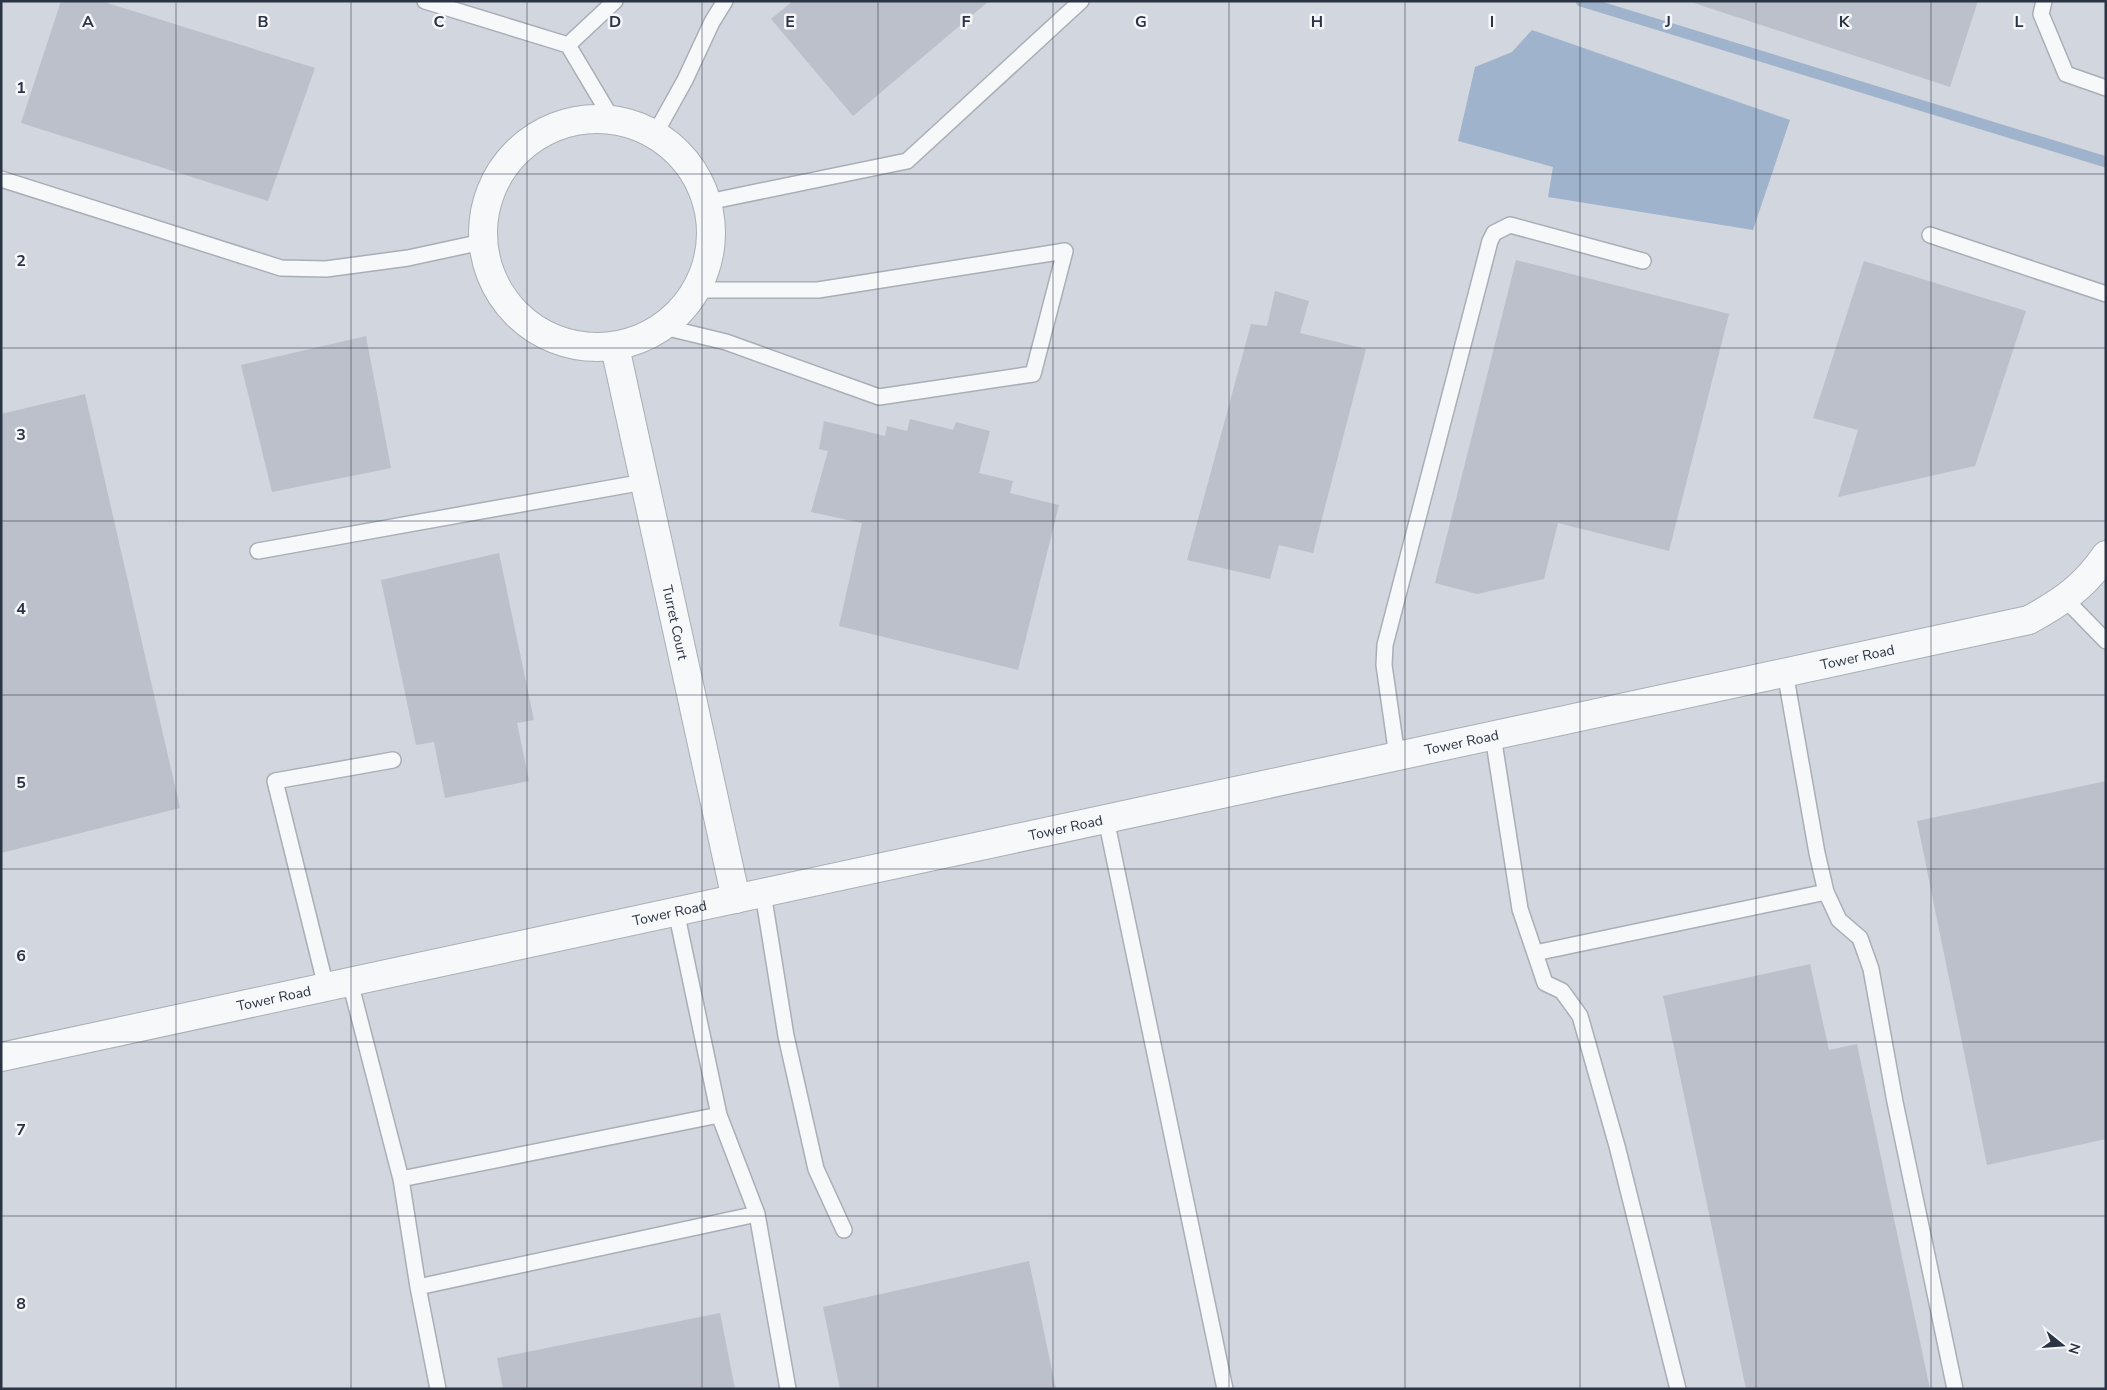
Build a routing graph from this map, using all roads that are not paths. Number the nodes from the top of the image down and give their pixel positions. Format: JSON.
{"nodes":[{"id":1,"x":424,"y":1,"type":"edge"},
{"id":2,"x":615,"y":1,"type":"edge"},
{"id":3,"x":725,"y":1,"type":"edge"},
{"id":4,"x":1081,"y":1,"type":"edge"},
{"id":5,"x":2044,"y":1,"type":"edge"},
{"id":6,"x":568,"y":45,"type":"junction"},
{"id":7,"x":2106,"y":88,"type":"edge"},
{"id":8,"x":612,"y":119,"type":"junction"},
{"id":9,"x":655,"y":134,"type":"junction"},
{"id":10,"x":1,"y":179,"type":"edge"},
{"id":11,"x":708,"y":202,"type":"junction"},
{"id":12,"x":1930,"y":235,"type":"dead end"},
{"id":13,"x":482,"y":242,"type":"junction"},
{"id":14,"x":1643,"y":261,"type":"dead end"},
{"id":15,"x":696,"y":290,"type":"junction"},
{"id":16,"x":2106,"y":294,"type":"edge"},
{"id":17,"x":664,"y":326,"type":"junction"},
{"id":18,"x":615,"y":347,"type":"junction"},
{"id":19,"x":644,"y":482,"type":"junction"},
{"id":20,"x":258,"y":551,"type":"dead end"},
{"id":21,"x":2102,"y":568,"type":"edge"},
{"id":22,"x":2065,"y":599,"type":"junction"},
{"id":23,"x":2106,"y":641,"type":"edge"},
{"id":24,"x":1785,"y":672,"type":"junction"},
{"id":25,"x":1493,"y":736,"type":"junction"},
{"id":26,"x":1397,"y":756,"type":"junction"},
{"id":27,"x":393,"y":760,"type":"dead end"},
{"id":28,"x":1106,"y":819,"type":"junction"},
{"id":29,"x":1826,"y":892,"type":"junction"},
{"id":30,"x":763,"y":893,"type":"junction"},
{"id":31,"x":736,"y":899,"type":"junction"},
{"id":32,"x":676,"y":911,"type":"junction"},
{"id":33,"x":1535,"y":953,"type":"junction"},
{"id":34,"x":338,"y":984,"type":"junction"},
{"id":35,"x":1,"y":1057,"type":"edge"},
{"id":36,"x":719,"y":1115,"type":"junction"},
{"id":37,"x":401,"y":1179,"type":"junction"},
{"id":38,"x":757,"y":1214,"type":"junction"},
{"id":39,"x":844,"y":1230,"type":"dead end"},
{"id":40,"x":418,"y":1287,"type":"junction"},
{"id":41,"x":438,"y":1389,"type":"edge"},
{"id":42,"x":788,"y":1389,"type":"edge"},
{"id":43,"x":1225,"y":1389,"type":"edge"},
{"id":44,"x":1678,"y":1389,"type":"edge"},
{"id":45,"x":1956,"y":1389,"type":"edge"}],
"edges":[{"from":1,"to":6,"type":"lane"},
{"from":2,"to":6,"type":"lane"},
{"from":3,"to":9,"type":"lane"},
{"from":4,"to":11,"type":"lane"},
{"from":5,"to":7,"type":"lane"},
{"from":6,"to":8,"type":"lane"},
{"from":8,"to":9,"type":"street"},
{"from":8,"to":13,"type":"street"},
{"from":9,"to":11,"type":"street"},
{"from":10,"to":13,"type":"lane"},
{"from":11,"to":15,"type":"street"},
{"from":12,"to":16,"type":"lane"},
{"from":13,"to":18,"type":"street"},
{"from":14,"to":26,"type":"lane"},
{"from":15,"to":17,"type":"street"},
{"from":15,"to":17,"type":"lane"},
{"from":17,"to":18,"type":"street"},
{"from":18,"to":19,"type":"street","name":"Turret Court"},
{"from":19,"to":20,"type":"lane"},
{"from":19,"to":31,"type":"street","name":"Turret Court"},
{"from":21,"to":22,"type":"street","name":"Tower Road"},
{"from":22,"to":23,"type":"lane"},
{"from":22,"to":24,"type":"street","name":"Tower Road"},
{"from":24,"to":25,"type":"street","name":"Tower Road"},
{"from":24,"to":29,"type":"lane"},
{"from":25,"to":26,"type":"street","name":"Tower Road"},
{"from":25,"to":33,"type":"lane"},
{"from":26,"to":28,"type":"street","name":"Tower Road"},
{"from":27,"to":34,"type":"lane"},
{"from":28,"to":30,"type":"street","name":"Tower Road"},
{"from":28,"to":43,"type":"lane"},
{"from":29,"to":33,"type":"lane"},
{"from":29,"to":45,"type":"lane"},
{"from":30,"to":31,"type":"street","name":"Tower Road"},
{"from":30,"to":39,"type":"lane"},
{"from":31,"to":32,"type":"street","name":"Tower Road"},
{"from":32,"to":34,"type":"street","name":"Tower Road"},
{"from":32,"to":36,"type":"lane"},
{"from":33,"to":44,"type":"lane"},
{"from":34,"to":35,"type":"street","name":"Tower Road"},
{"from":34,"to":37,"type":"lane"},
{"from":36,"to":37,"type":"lane"},
{"from":36,"to":38,"type":"lane"},
{"from":37,"to":40,"type":"lane"},
{"from":38,"to":40,"type":"lane"},
{"from":38,"to":42,"type":"lane"},
{"from":40,"to":41,"type":"lane"}]}
